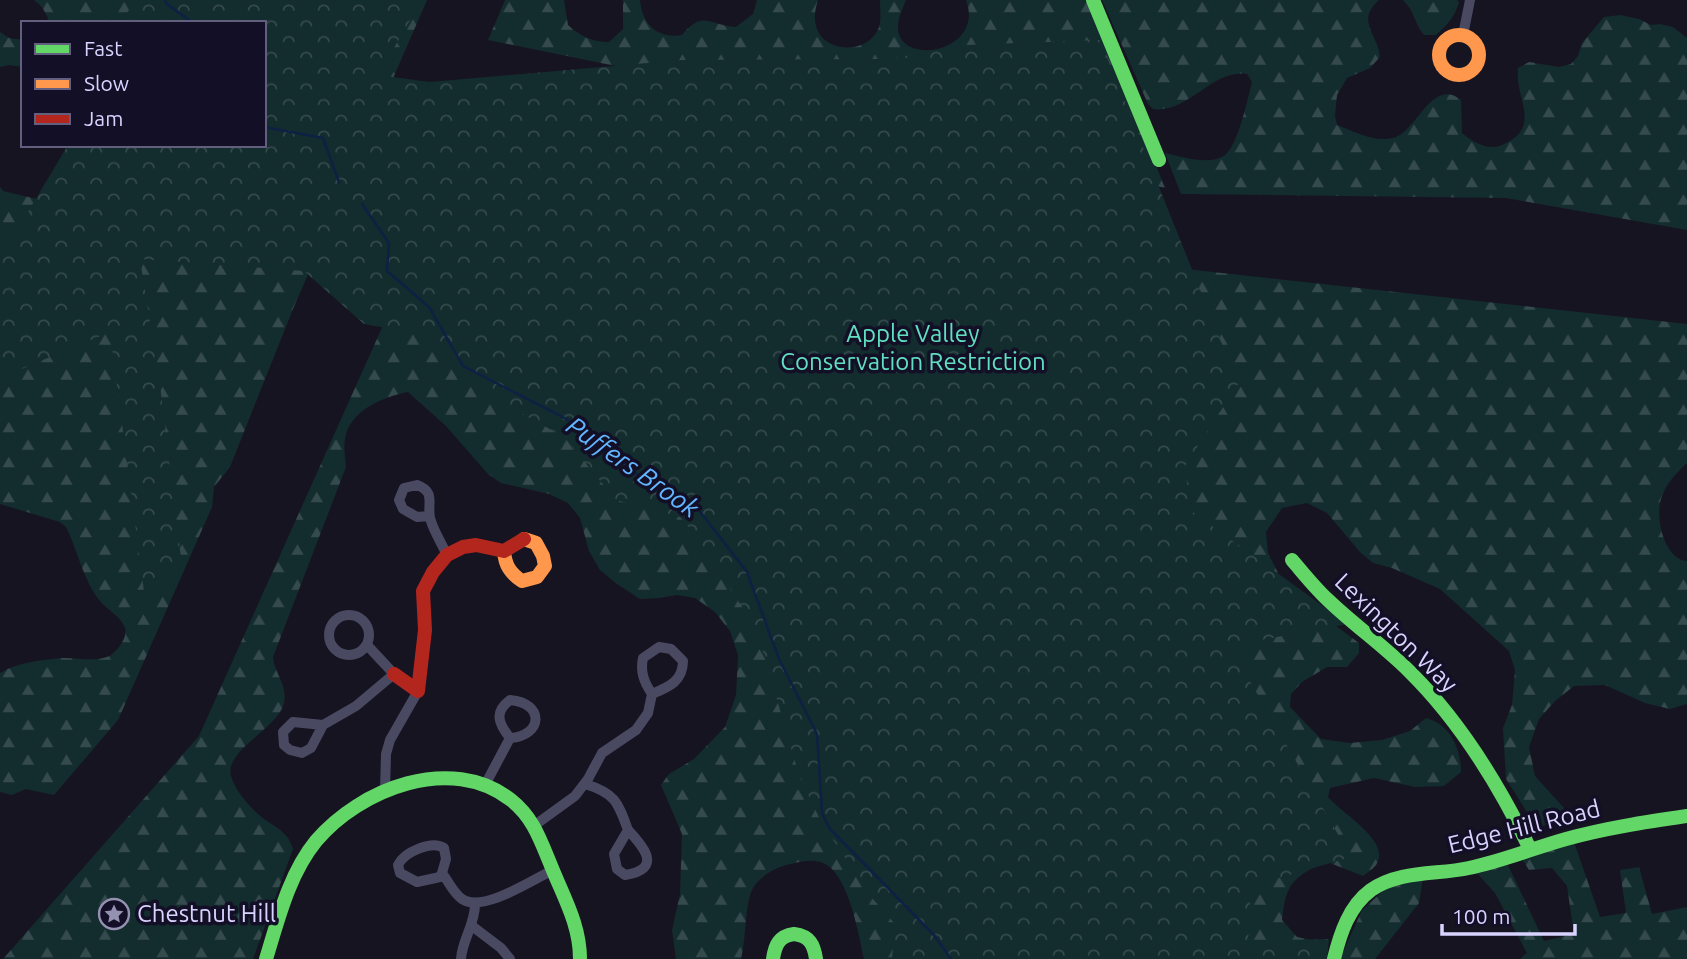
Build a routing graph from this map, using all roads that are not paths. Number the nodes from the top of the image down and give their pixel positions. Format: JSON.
{"nodes":[{"id":1,"x":1093,"y":0,"type":"edge"},
{"id":2,"x":1470,"y":0,"type":"edge"},
{"id":3,"x":1463,"y":35,"type":"dead end"},
{"id":4,"x":1160,"y":160,"type":"dead end"},
{"id":5,"x":429,"y":516,"type":"dead end"},
{"id":6,"x":504,"y":551,"type":"dead end"},
{"id":7,"x":447,"y":555,"type":"junction"},
{"id":8,"x":1292,"y":560,"type":"dead end"},
{"id":9,"x":367,"y":645,"type":"junction"},
{"id":10,"x":394,"y":674,"type":"junction"},
{"id":11,"x":418,"y":691,"type":"junction"},
{"id":12,"x":652,"y":694,"type":"junction"},
{"id":13,"x":323,"y":725,"type":"dead end"},
{"id":14,"x":510,"y":738,"type":"dead end"},
{"id":15,"x":585,"y":784,"type":"junction"},
{"id":16,"x":485,"y":785,"type":"junction"},
{"id":17,"x":385,"y":791,"type":"junction"},
{"id":18,"x":1687,"y":816,"type":"edge"},
{"id":19,"x":535,"y":825,"type":"junction"},
{"id":20,"x":628,"y":830,"type":"dead end"},
{"id":21,"x":1530,"y":849,"type":"junction"},
{"id":22,"x":553,"y":870,"type":"junction"},
{"id":23,"x":442,"y":873,"type":"junction"},
{"id":24,"x":475,"y":904,"type":"junction"},
{"id":25,"x":472,"y":926,"type":"junction"},
{"id":26,"x":266,"y":959,"type":"edge"},
{"id":27,"x":461,"y":959,"type":"edge"},
{"id":28,"x":510,"y":959,"type":"edge"},
{"id":29,"x":580,"y":959,"type":"edge"},
{"id":30,"x":773,"y":959,"type":"edge"},
{"id":31,"x":816,"y":959,"type":"edge"},
{"id":32,"x":1334,"y":959,"type":"edge"}],
"edges":[{"from":1,"to":4,"type":"street"},
{"from":2,"to":3,"type":"street"},
{"from":5,"to":7,"type":"street"},
{"from":6,"to":7,"type":"street"},
{"from":7,"to":11,"type":"street"},
{"from":8,"to":21,"type":"street","name":"Lexington Way"},
{"from":9,"to":9,"type":"street"},
{"from":9,"to":10,"type":"street"},
{"from":10,"to":11,"type":"street"},
{"from":10,"to":13,"type":"street"},
{"from":11,"to":17,"type":"street"},
{"from":12,"to":12,"type":"street"},
{"from":12,"to":15,"type":"street"},
{"from":14,"to":16,"type":"street"},
{"from":15,"to":19,"type":"street"},
{"from":15,"to":20,"type":"street"},
{"from":16,"to":17,"type":"street"},
{"from":16,"to":19,"type":"street"},
{"from":17,"to":26,"type":"street"},
{"from":18,"to":21,"type":"street","name":"Edge Hill Road"},
{"from":19,"to":22,"type":"street"},
{"from":21,"to":32,"type":"street","name":"Edge Hill Road"},
{"from":22,"to":24,"type":"street"},
{"from":22,"to":29,"type":"street"},
{"from":23,"to":23,"type":"street"},
{"from":23,"to":24,"type":"street"},
{"from":24,"to":25,"type":"street"},
{"from":25,"to":27,"type":"street"},
{"from":25,"to":28,"type":"street"},
{"from":30,"to":31,"type":"street"}]}
